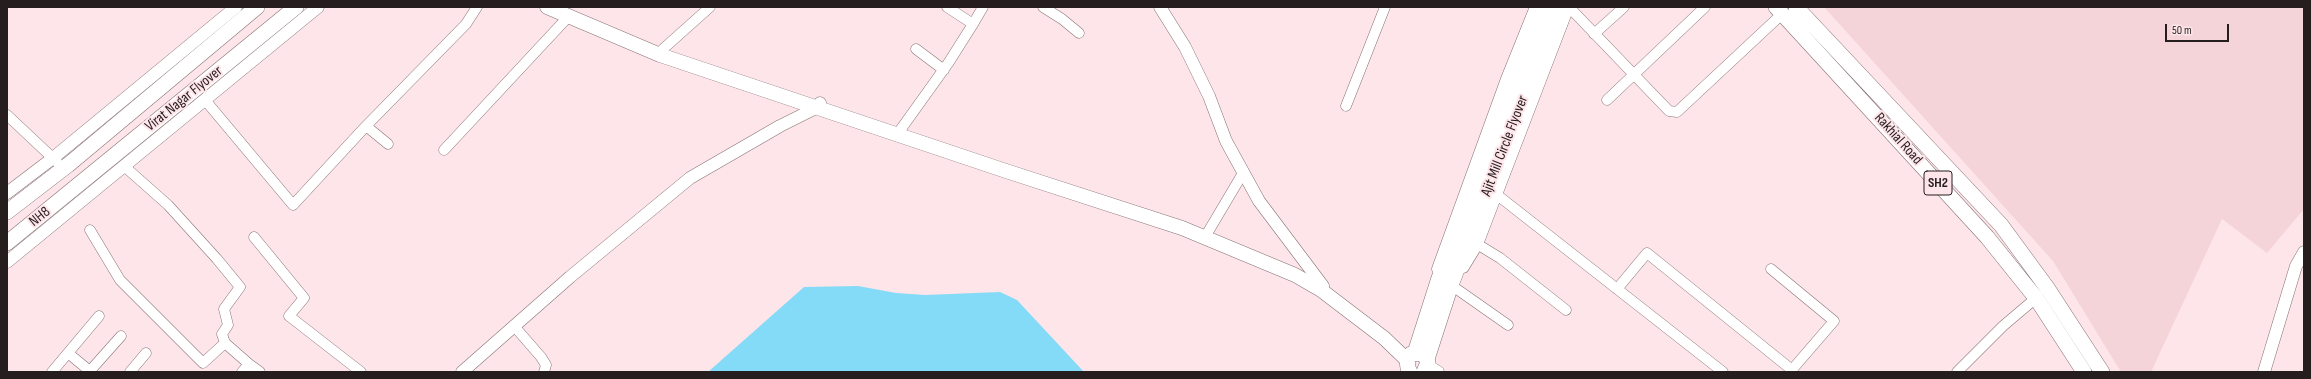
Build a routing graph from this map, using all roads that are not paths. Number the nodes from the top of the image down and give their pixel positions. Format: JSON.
{"nodes":[{"id":1,"x":236,"y":7,"type":"edge"},
{"id":2,"x":256,"y":7,"type":"edge"},
{"id":3,"x":296,"y":7,"type":"edge"},
{"id":4,"x":318,"y":7,"type":"edge"},
{"id":5,"x":477,"y":7,"type":"edge"},
{"id":6,"x":547,"y":7,"type":"edge"},
{"id":7,"x":710,"y":7,"type":"edge"},
{"id":8,"x":947,"y":7,"type":"edge"},
{"id":9,"x":983,"y":7,"type":"edge"},
{"id":10,"x":1043,"y":7,"type":"edge"},
{"id":11,"x":1160,"y":7,"type":"edge"},
{"id":12,"x":1385,"y":7,"type":"edge"},
{"id":13,"x":1536,"y":7,"type":"edge"},
{"id":14,"x":1547,"y":7,"type":"edge"},
{"id":15,"x":1558,"y":7,"type":"edge"},
{"id":16,"x":1569,"y":7,"type":"edge"},
{"id":17,"x":1624,"y":7,"type":"edge"},
{"id":18,"x":1705,"y":7,"type":"edge"},
{"id":19,"x":1796,"y":7,"type":"edge"},
{"id":20,"x":1779,"y":10,"type":"edge"},
{"id":21,"x":566,"y":12,"type":"edge"},
{"id":22,"x":973,"y":24,"type":"junction"},
{"id":23,"x":1079,"y":33,"type":"dead end"},
{"id":24,"x":1594,"y":34,"type":"junction"},
{"id":25,"x":663,"y":49,"type":"junction"},
{"id":26,"x":916,"y":49,"type":"dead end"},
{"id":27,"x":944,"y":70,"type":"junction"},
{"id":28,"x":1634,"y":74,"type":"junction"},
{"id":29,"x":204,"y":100,"type":"junction"},
{"id":30,"x":1607,"y":100,"type":"dead end"},
{"id":31,"x":819,"y":104,"type":"junction"},
{"id":32,"x":1346,"y":106,"type":"dead end"},
{"id":33,"x":7,"y":115,"type":"edge"},
{"id":34,"x":366,"y":126,"type":"junction"},
{"id":35,"x":901,"y":129,"type":"junction"},
{"id":36,"x":388,"y":144,"type":"dead end"},
{"id":37,"x":444,"y":150,"type":"dead end"},
{"id":38,"x":1497,"y":151,"type":"junction"},
{"id":39,"x":61,"y":164,"type":"junction"},
{"id":40,"x":124,"y":166,"type":"junction"},
{"id":41,"x":1243,"y":172,"type":"junction"},
{"id":42,"x":79,"y":191,"type":"junction"},
{"id":43,"x":7,"y":193,"type":"edge"},
{"id":44,"x":1496,"y":194,"type":"junction"},
{"id":45,"x":7,"y":212,"type":"edge"},
{"id":46,"x":90,"y":230,"type":"dead end"},
{"id":47,"x":1208,"y":232,"type":"junction"},
{"id":48,"x":254,"y":237,"type":"dead end"},
{"id":49,"x":16,"y":242,"type":"edge"},
{"id":50,"x":1477,"y":244,"type":"junction"},
{"id":51,"x":2304,"y":252,"type":"edge"},
{"id":52,"x":7,"y":262,"type":"edge"},
{"id":53,"x":1771,"y":269,"type":"dead end"},
{"id":54,"x":1445,"y":281,"type":"junction"},
{"id":55,"x":1322,"y":288,"type":"junction"},
{"id":56,"x":1617,"y":289,"type":"junction"},
{"id":57,"x":2036,"y":298,"type":"junction"},
{"id":58,"x":1566,"y":310,"type":"dead end"},
{"id":59,"x":99,"y":316,"type":"dead end"},
{"id":60,"x":1508,"y":325,"type":"dead end"},
{"id":61,"x":514,"y":326,"type":"junction"},
{"id":62,"x":121,"y":336,"type":"dead end"},
{"id":63,"x":225,"y":343,"type":"junction"},
{"id":64,"x":68,"y":353,"type":"junction"},
{"id":65,"x":146,"y":353,"type":"dead end"},
{"id":66,"x":249,"y":364,"type":"junction"},
{"id":67,"x":1418,"y":366,"type":"edge"},
{"id":68,"x":1791,"y":371,"type":"edge"},
{"id":69,"x":52,"y":372,"type":"edge"},
{"id":70,"x":90,"y":372,"type":"edge"},
{"id":71,"x":130,"y":372,"type":"edge"},
{"id":72,"x":242,"y":372,"type":"edge"},
{"id":73,"x":260,"y":372,"type":"edge"},
{"id":74,"x":361,"y":372,"type":"edge"},
{"id":75,"x":462,"y":372,"type":"edge"},
{"id":76,"x":544,"y":372,"type":"edge"},
{"id":77,"x":1723,"y":372,"type":"edge"},
{"id":78,"x":1956,"y":372,"type":"edge"},
{"id":79,"x":2084,"y":372,"type":"edge"},
{"id":80,"x":2102,"y":372,"type":"edge"},
{"id":81,"x":2264,"y":372,"type":"edge"}],
"edges":[{"from":1,"to":39,"type":"street"},
{"from":2,"to":39,"type":"main road","name":"Virat Nagar Flyover"},
{"from":3,"to":42,"type":"main road","name":"Virat Nagar Flyover"},
{"from":4,"to":29,"type":"street"},
{"from":5,"to":34,"type":"street"},
{"from":6,"to":21,"type":"main road"},
{"from":7,"to":25,"type":"street"},
{"from":8,"to":22,"type":"street"},
{"from":9,"to":22,"type":"street"},
{"from":10,"to":23,"type":"street"},
{"from":11,"to":41,"type":"street"},
{"from":12,"to":32,"type":"street"},
{"from":13,"to":54,"type":"street"},
{"from":14,"to":38,"type":"main road","name":"Ajit Mill Circle Flyover"},
{"from":15,"to":38,"type":"main road","name":"Ajit Mill Circle Flyover"},
{"from":16,"to":24,"type":"street"},
{"from":16,"to":44,"type":"street"},
{"from":17,"to":24,"type":"street"},
{"from":18,"to":28,"type":"street"},
{"from":19,"to":80,"type":"main road","name":"Rakhial Road","number":"SH2"},
{"from":20,"to":28,"type":"street"},
{"from":20,"to":57,"type":"main road","name":"Rakhial Road","number":"SH2"},
{"from":21,"to":25,"type":"main road"},
{"from":21,"to":31,"type":"main road"},
{"from":21,"to":37,"type":"street"},
{"from":22,"to":27,"type":"street"},
{"from":24,"to":28,"type":"street"},
{"from":25,"to":31,"type":"main road"},
{"from":26,"to":27,"type":"street"},
{"from":27,"to":35,"type":"street"},
{"from":28,"to":30,"type":"street"},
{"from":29,"to":34,"type":"street"},
{"from":29,"to":40,"type":"street"},
{"from":31,"to":35,"type":"main road"},
{"from":31,"to":55,"type":"main road"},
{"from":31,"to":61,"type":"street"},
{"from":33,"to":39,"type":"street"},
{"from":34,"to":36,"type":"street"},
{"from":35,"to":47,"type":"main road"},
{"from":38,"to":54,"type":"main road","name":"Ajit Mill Circle Flyover"},
{"from":39,"to":43,"type":"street"},
{"from":39,"to":45,"type":"main road","name":"NH8"},
{"from":40,"to":42,"type":"street"},
{"from":40,"to":63,"type":"street"},
{"from":41,"to":47,"type":"street"},
{"from":41,"to":55,"type":"street"},
{"from":42,"to":49,"type":"main road","name":"NH8"},
{"from":44,"to":50,"type":"street"},
{"from":44,"to":56,"type":"street"},
{"from":46,"to":63,"type":"street"},
{"from":47,"to":55,"type":"main road"},
{"from":48,"to":74,"type":"street"},
{"from":49,"to":52,"type":"street"},
{"from":50,"to":54,"type":"street"},
{"from":50,"to":58,"type":"street"},
{"from":51,"to":81,"type":"street"},
{"from":53,"to":68,"type":"street"},
{"from":54,"to":60,"type":"street"},
{"from":54,"to":67,"type":"main road","name":"Ajit Mill Circle Flyover"},
{"from":55,"to":67,"type":"main road"},
{"from":56,"to":68,"type":"street"},
{"from":56,"to":77,"type":"street"},
{"from":57,"to":78,"type":"street"},
{"from":57,"to":79,"type":"main road","name":"Rakhial Road","number":"SH2"},
{"from":59,"to":64,"type":"street"},
{"from":61,"to":75,"type":"street"},
{"from":61,"to":76,"type":"street"},
{"from":62,"to":70,"type":"street"},
{"from":63,"to":66,"type":"street"},
{"from":64,"to":69,"type":"street"},
{"from":64,"to":70,"type":"street"},
{"from":65,"to":71,"type":"street"},
{"from":66,"to":72,"type":"street"},
{"from":66,"to":73,"type":"street"}]}
